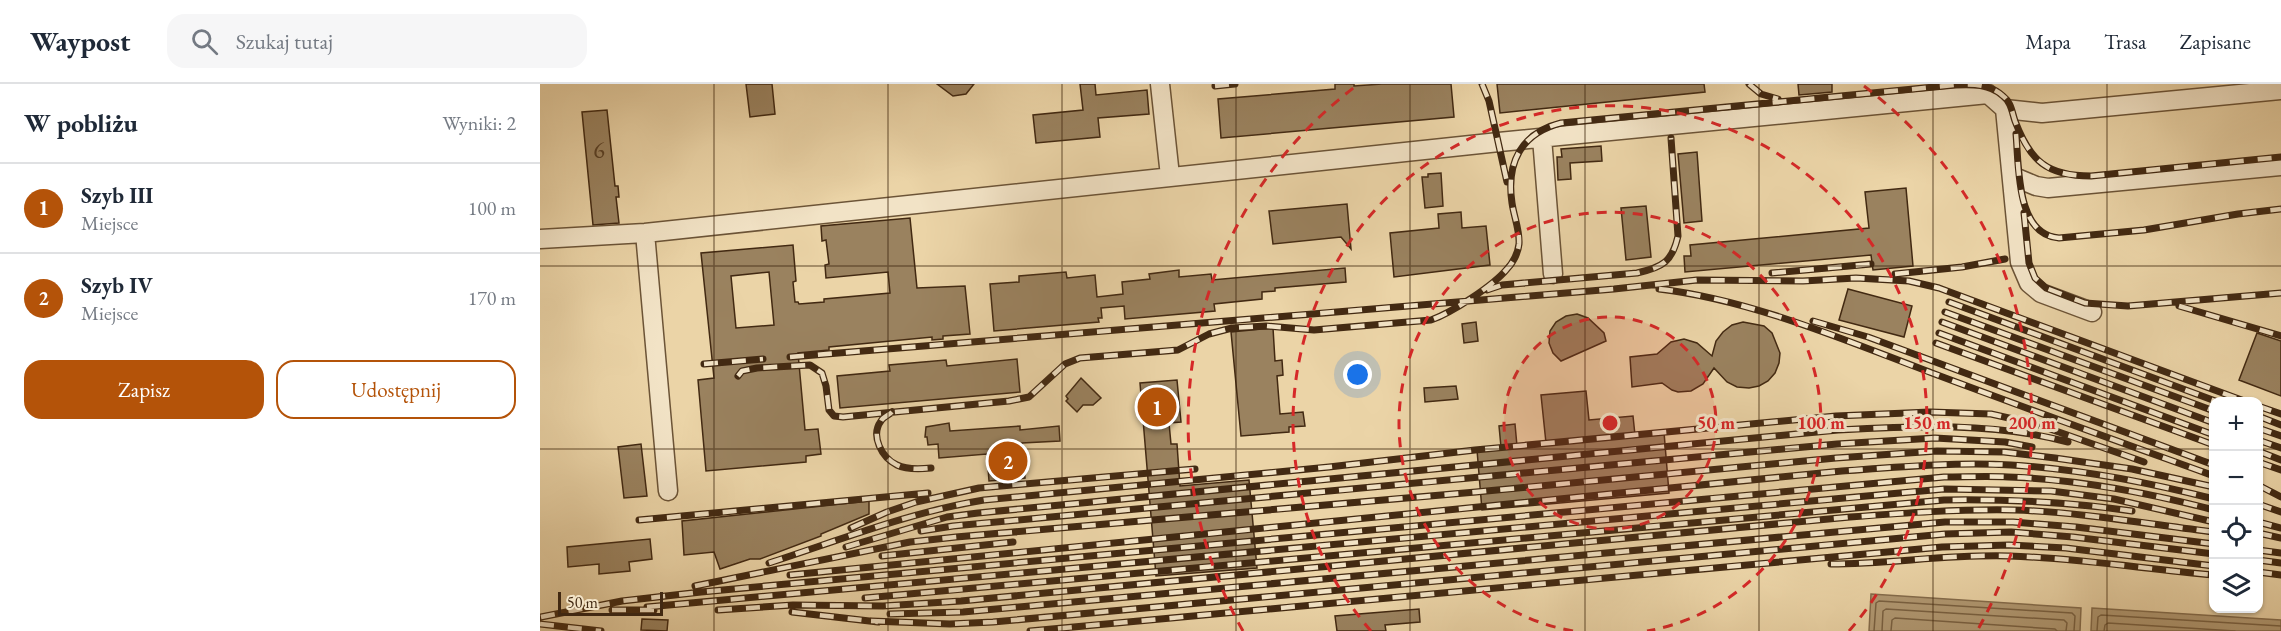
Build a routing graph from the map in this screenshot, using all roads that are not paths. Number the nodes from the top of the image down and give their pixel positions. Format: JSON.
{"nodes":[{"id":1,"x":1160,"y":84,"type":"edge"},
{"id":2,"x":2281,"y":90,"type":"edge"},
{"id":3,"x":2005,"y":110,"type":"junction"},
{"id":4,"x":1542,"y":138,"type":"junction"},
{"id":5,"x":2281,"y":166,"type":"edge"},
{"id":6,"x":1170,"y":176,"type":"junction"},
{"id":7,"x":2012,"y":176,"type":"junction"},
{"id":8,"x":645,"y":232,"type":"junction"},
{"id":9,"x":540,"y":239,"type":"edge"},
{"id":10,"x":1553,"y":274,"type":"dead end"},
{"id":11,"x":2091,"y":312,"type":"dead end"},
{"id":12,"x":668,"y":491,"type":"dead end"}],
"edges":[{"from":1,"to":6,"type":"street"},
{"from":2,"to":3,"type":"street"},
{"from":3,"to":4,"type":"street"},
{"from":3,"to":7,"type":"street"},
{"from":4,"to":6,"type":"street"},
{"from":4,"to":10,"type":"street"},
{"from":5,"to":7,"type":"street"},
{"from":6,"to":8,"type":"street"},
{"from":7,"to":11,"type":"street"},
{"from":8,"to":9,"type":"street"},
{"from":8,"to":12,"type":"street"}]}
